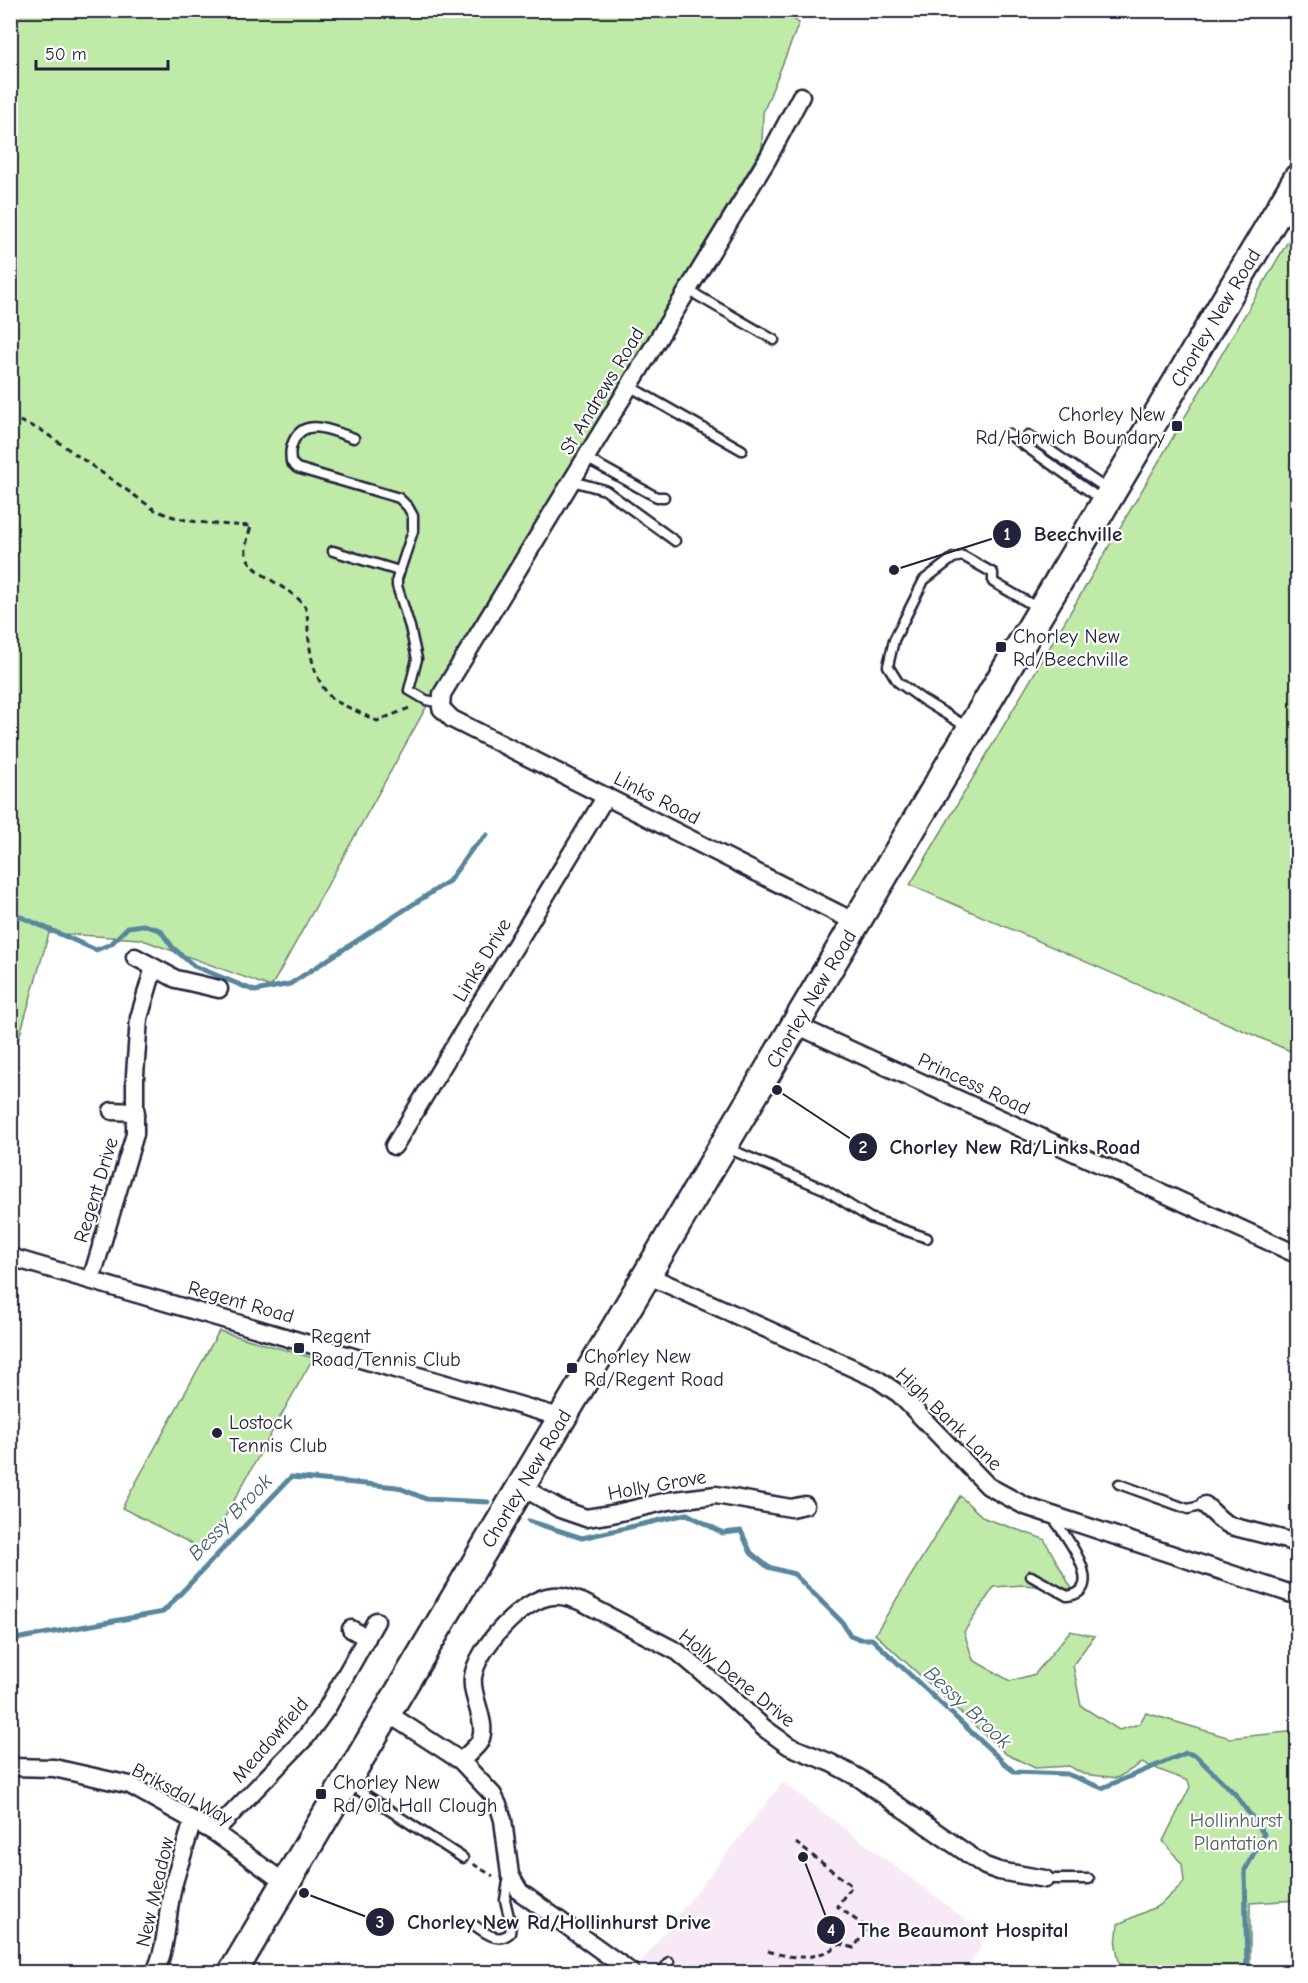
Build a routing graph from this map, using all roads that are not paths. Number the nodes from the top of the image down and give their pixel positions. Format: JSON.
{"nodes":[{"id":1,"x":801,"y":96,"type":"dead end"},
{"id":2,"x":1298,"y":178,"type":"edge"},
{"id":3,"x":688,"y":290,"type":"junction"},
{"id":4,"x":774,"y":340,"type":"dead end"},
{"id":5,"x":629,"y":386,"type":"junction"},
{"id":6,"x":1008,"y":434,"type":"dead end"},
{"id":7,"x":1028,"y":435,"type":"dead end"},
{"id":8,"x":354,"y":438,"type":"dead end"},
{"id":9,"x":742,"y":450,"type":"dead end"},
{"id":10,"x":586,"y":458,"type":"junction"},
{"id":11,"x":572,"y":481,"type":"junction"},
{"id":12,"x":664,"y":497,"type":"dead end"},
{"id":13,"x":1108,"y":497,"type":"junction"},
{"id":14,"x":675,"y":541,"type":"dead end"},
{"id":15,"x":333,"y":551,"type":"dead end"},
{"id":16,"x":399,"y":571,"type":"junction"},
{"id":17,"x":1041,"y":609,"type":"junction"},
{"id":18,"x":441,"y":705,"type":"junction"},
{"id":19,"x":970,"y":729,"type":"junction"},
{"id":20,"x":606,"y":796,"type":"junction"},
{"id":21,"x":857,"y":923,"type":"junction"},
{"id":22,"x":135,"y":957,"type":"dead end"},
{"id":23,"x":154,"y":967,"type":"junction"},
{"id":24,"x":219,"y":990,"type":"dead end"},
{"id":25,"x":796,"y":1025,"type":"junction"},
{"id":26,"x":112,"y":1111,"type":"dead end"},
{"id":27,"x":136,"y":1112,"type":"junction"},
{"id":28,"x":394,"y":1146,"type":"dead end"},
{"id":29,"x":724,"y":1146,"type":"junction"},
{"id":30,"x":927,"y":1238,"type":"dead end"},
{"id":31,"x":1298,"y":1256,"type":"edge"},
{"id":32,"x":10,"y":1257,"type":"edge"},
{"id":33,"x":648,"y":1275,"type":"junction"},
{"id":34,"x":91,"y":1280,"type":"junction"},
{"id":35,"x":563,"y":1418,"type":"junction"},
{"id":36,"x":1119,"y":1484,"type":"dead end"},
{"id":37,"x":522,"y":1487,"type":"junction"},
{"id":38,"x":809,"y":1504,"type":"dead end"},
{"id":39,"x":1205,"y":1505,"type":"joint"},
{"id":40,"x":1051,"y":1515,"type":"junction"},
{"id":41,"x":1298,"y":1543,"type":"edge"},
{"id":42,"x":1031,"y":1576,"type":"dead end"},
{"id":43,"x":1298,"y":1596,"type":"edge"},
{"id":44,"x":376,"y":1621,"type":"dead end"},
{"id":45,"x":351,"y":1629,"type":"dead end"},
{"id":46,"x":366,"y":1638,"type":"junction"},
{"id":47,"x":387,"y":1713,"type":"junction"},
{"id":48,"x":461,"y":1761,"type":"junction"},
{"id":49,"x":10,"y":1767,"type":"edge"},
{"id":50,"x":347,"y":1782,"type":"junction"},
{"id":51,"x":193,"y":1820,"type":"junction"},
{"id":52,"x":214,"y":1832,"type":"junction"},
{"id":53,"x":463,"y":1858,"type":"dead end"},
{"id":54,"x":510,"y":1875,"type":"junction"},
{"id":55,"x":1045,"y":1879,"type":"joint"},
{"id":56,"x":1089,"y":1879,"type":"dead end"},
{"id":57,"x":285,"y":1883,"type":"junction"},
{"id":58,"x":474,"y":1925,"type":"dead end"},
{"id":59,"x":669,"y":1962,"type":"dead end"},
{"id":60,"x":155,"y":1972,"type":"edge"},
{"id":61,"x":233,"y":1972,"type":"edge"},
{"id":62,"x":631,"y":1972,"type":"edge"},
{"id":63,"x":662,"y":1972,"type":"edge"}],
"edges":[{"from":1,"to":3,"type":"street","name":"St Andrews Road"},
{"from":2,"to":13,"type":"highway","name":"Chorley New Road"},
{"from":3,"to":4,"type":"lane"},
{"from":3,"to":5,"type":"street","name":"St Andrews Road"},
{"from":5,"to":9,"type":"lane"},
{"from":5,"to":10,"type":"street","name":"St Andrews Road"},
{"from":6,"to":13,"type":"lane"},
{"from":7,"to":13,"type":"lane"},
{"from":8,"to":16,"type":"lane"},
{"from":10,"to":11,"type":"street","name":"St Andrews Road"},
{"from":10,"to":12,"type":"lane"},
{"from":11,"to":14,"type":"lane"},
{"from":11,"to":18,"type":"street","name":"St Andrews Road"},
{"from":13,"to":17,"type":"highway","name":"Chorley New Road"},
{"from":15,"to":16,"type":"lane"},
{"from":16,"to":18,"type":"lane"},
{"from":17,"to":19,"type":"highway","name":"Chorley New Road"},
{"from":17,"to":19,"type":"lane"},
{"from":18,"to":20,"type":"street","name":"Links Road"},
{"from":19,"to":21,"type":"highway","name":"Chorley New Road"},
{"from":20,"to":21,"type":"street","name":"Links Road"},
{"from":20,"to":28,"type":"street","name":"Links Drive"},
{"from":21,"to":25,"type":"highway","name":"Chorley New Road"},
{"from":22,"to":23,"type":"street"},
{"from":23,"to":24,"type":"street"},
{"from":23,"to":27,"type":"street","name":"Regent Drive"},
{"from":25,"to":29,"type":"highway","name":"Chorley New Road"},
{"from":25,"to":31,"type":"street","name":"Princess Road"},
{"from":26,"to":27,"type":"street","name":"Regent Drive"},
{"from":27,"to":34,"type":"street","name":"Regent Drive"},
{"from":29,"to":30,"type":"lane"},
{"from":29,"to":33,"type":"highway","name":"Chorley New Road"},
{"from":32,"to":34,"type":"street","name":"Regent Road"},
{"from":33,"to":35,"type":"highway","name":"Chorley New Road"},
{"from":33,"to":40,"type":"street","name":"High Bank Lane"},
{"from":34,"to":35,"type":"street","name":"Regent Road"},
{"from":35,"to":37,"type":"highway","name":"Chorley New Road"},
{"from":36,"to":39,"type":"lane"},
{"from":37,"to":38,"type":"street","name":"Holly Grove"},
{"from":37,"to":47,"type":"highway","name":"Chorley New Road"},
{"from":39,"to":41,"type":"street"},
{"from":40,"to":42,"type":"lane"},
{"from":40,"to":43,"type":"street","name":"High Bank Lane"},
{"from":44,"to":46,"type":"street","name":"Meadowfield"},
{"from":45,"to":46,"type":"street"},
{"from":46,"to":52,"type":"street","name":"Meadowfield"},
{"from":47,"to":48,"type":"street"},
{"from":47,"to":50,"type":"highway","name":"Chorley New Road"},
{"from":48,"to":54,"type":"street"},
{"from":48,"to":55,"type":"street","name":"Holly Dene Drive"},
{"from":49,"to":51,"type":"street","name":"Briksdal Way"},
{"from":50,"to":53,"type":"lane"},
{"from":50,"to":57,"type":"highway","name":"Chorley New Road"},
{"from":51,"to":52,"type":"street","name":"Briksdal Way"},
{"from":51,"to":60,"type":"street","name":"New Meadow"},
{"from":52,"to":57,"type":"street","name":"Briksdal Way"},
{"from":54,"to":58,"type":"lane"},
{"from":54,"to":62,"type":"street"},
{"from":55,"to":56,"type":"lane"},
{"from":57,"to":61,"type":"highway","name":"Chorley New Road"},
{"from":59,"to":63,"type":"lane"}]}
